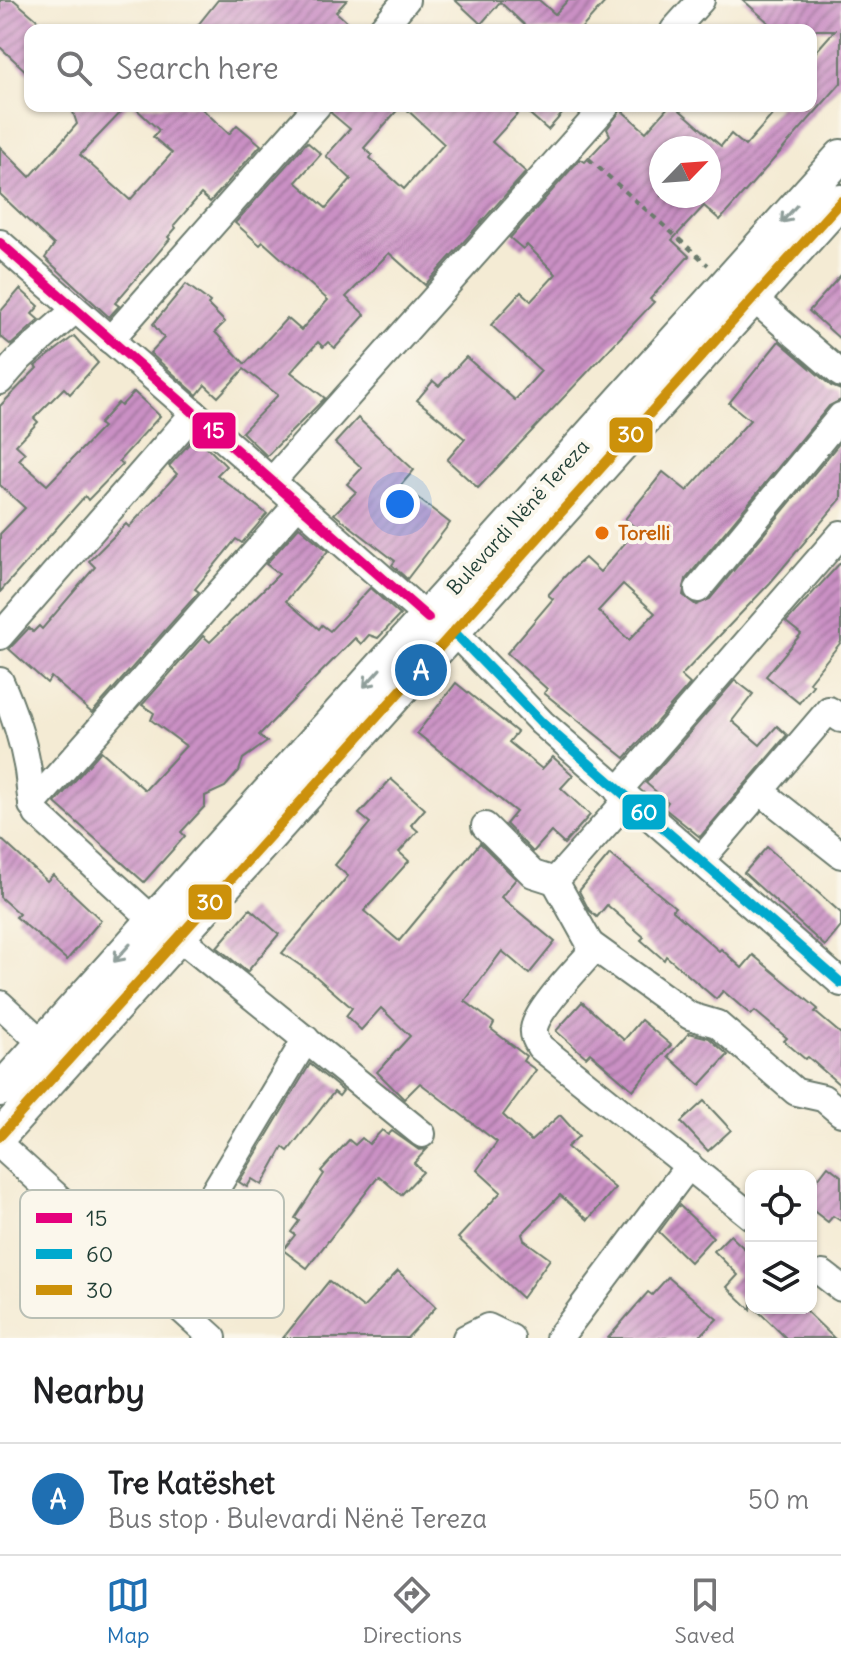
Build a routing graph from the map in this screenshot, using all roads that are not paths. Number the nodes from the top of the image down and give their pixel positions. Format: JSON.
{"nodes":[{"id":1,"x":406,"y":0,"type":"edge"},
{"id":2,"x":701,"y":0,"type":"edge"},
{"id":3,"x":386,"y":24,"type":"edge"},
{"id":4,"x":679,"y":24,"type":"edge"},
{"id":5,"x":312,"y":112,"type":"edge"},
{"id":6,"x":601,"y":112,"type":"edge"},
{"id":7,"x":841,"y":156,"type":"edge"},
{"id":8,"x":841,"y":201,"type":"edge"},
{"id":9,"x":0,"y":243,"type":"edge"},
{"id":10,"x":741,"y":291,"type":"junction"},
{"id":11,"x":75,"y":310,"type":"junction"},
{"id":12,"x":110,"y":340,"type":"junction"},
{"id":13,"x":841,"y":374,"type":"edge"},
{"id":14,"x":0,"y":381,"type":"edge"},
{"id":15,"x":194,"y":413,"type":"junction"},
{"id":16,"x":841,"y":416,"type":"edge"},
{"id":17,"x":272,"y":481,"type":"junction"},
{"id":18,"x":298,"y":504,"type":"junction"},
{"id":19,"x":841,"y":534,"type":"edge"},
{"id":20,"x":698,"y":589,"type":"dead end"},
{"id":21,"x":442,"y":625,"type":"junction"},
{"id":22,"x":0,"y":636,"type":"edge"},
{"id":23,"x":0,"y":681,"type":"edge"},
{"id":24,"x":837,"y":708,"type":"edge"},
{"id":25,"x":760,"y":791,"type":"junction"},
{"id":26,"x":623,"y":795,"type":"junction"},
{"id":27,"x":32,"y":805,"type":"junction"},
{"id":28,"x":485,"y":826,"type":"dead end"},
{"id":29,"x":841,"y":855,"type":"edge"},
{"id":30,"x":700,"y":861,"type":"junction"},
{"id":31,"x":555,"y":881,"type":"junction"},
{"id":32,"x":152,"y":919,"type":"junction"},
{"id":33,"x":179,"y":937,"type":"junction"},
{"id":34,"x":590,"y":944,"type":"junction"},
{"id":35,"x":841,"y":983,"type":"edge"},
{"id":36,"x":0,"y":1004,"type":"edge"},
{"id":37,"x":306,"y":1039,"type":"junction"},
{"id":38,"x":42,"y":1043,"type":"junction"},
{"id":39,"x":0,"y":1090,"type":"edge"},
{"id":40,"x":841,"y":1113,"type":"edge"},
{"id":41,"x":422,"y":1134,"type":"dead end"},
{"id":42,"x":0,"y":1136,"type":"edge"},
{"id":43,"x":0,"y":1145,"type":"edge"},
{"id":44,"x":689,"y":1165,"type":"junction"},
{"id":45,"x":50,"y":1190,"type":"edge"},
{"id":46,"x":215,"y":1190,"type":"edge"},
{"id":47,"x":745,"y":1211,"type":"edge"},
{"id":48,"x":191,"y":1318,"type":"edge"},
{"id":49,"x":213,"y":1338,"type":"edge"},
{"id":50,"x":466,"y":1338,"type":"edge"},
{"id":51,"x":511,"y":1338,"type":"edge"},
{"id":52,"x":559,"y":1338,"type":"edge"}],
"edges":[{"from":1,"to":3,"type":"street"},
{"from":2,"to":4,"type":"street"},
{"from":5,"to":12,"type":"street"},
{"from":6,"to":17,"type":"street"},
{"from":7,"to":10,"type":"main road","name":"Bulevardi Nënë Tereza","one_way":true},
{"from":8,"to":10,"type":"main road","name":"Bulevardi Nënë Tereza"},
{"from":9,"to":11,"type":"street"},
{"from":10,"to":13,"type":"street"},
{"from":10,"to":21,"type":"main road","name":"Bulevardi Nënë Tereza"},
{"from":11,"to":12,"type":"street"},
{"from":11,"to":14,"type":"street"},
{"from":12,"to":15,"type":"street"},
{"from":15,"to":17,"type":"street"},
{"from":15,"to":22,"type":"street"},
{"from":16,"to":20,"type":"street"},
{"from":17,"to":18,"type":"street"},
{"from":18,"to":21,"type":"street"},
{"from":18,"to":27,"type":"street"},
{"from":19,"to":26,"type":"street"},
{"from":21,"to":26,"type":"street"},
{"from":21,"to":32,"type":"main road","name":"Bulevardi Nënë Tereza","one_way":true},
{"from":21,"to":33,"type":"main road","name":"Bulevardi Nënë Tereza"},
{"from":23,"to":27,"type":"street"},
{"from":24,"to":25,"type":"street"},
{"from":25,"to":29,"type":"street"},
{"from":25,"to":30,"type":"street"},
{"from":26,"to":30,"type":"street"},
{"from":26,"to":31,"type":"street"},
{"from":27,"to":32,"type":"street"},
{"from":28,"to":31,"type":"street"},
{"from":30,"to":35,"type":"street"},
{"from":31,"to":34,"type":"street"},
{"from":32,"to":38,"type":"main road","name":"Bulevardi Nënë Tereza","one_way":true},
{"from":33,"to":37,"type":"street"},
{"from":33,"to":42,"type":"main road","name":"Bulevardi Nënë Tereza"},
{"from":34,"to":40,"type":"street"},
{"from":34,"to":44,"type":"street"},
{"from":36,"to":38,"type":"street"},
{"from":37,"to":41,"type":"street"},
{"from":37,"to":46,"type":"street"},
{"from":38,"to":39,"type":"main road","name":"Bulevardi Nënë Tereza"},
{"from":43,"to":45,"type":"street"},
{"from":44,"to":47,"type":"street"},
{"from":44,"to":52,"type":"street"},
{"from":48,"to":49,"type":"street"},
{"from":50,"to":51,"type":"street"}]}
